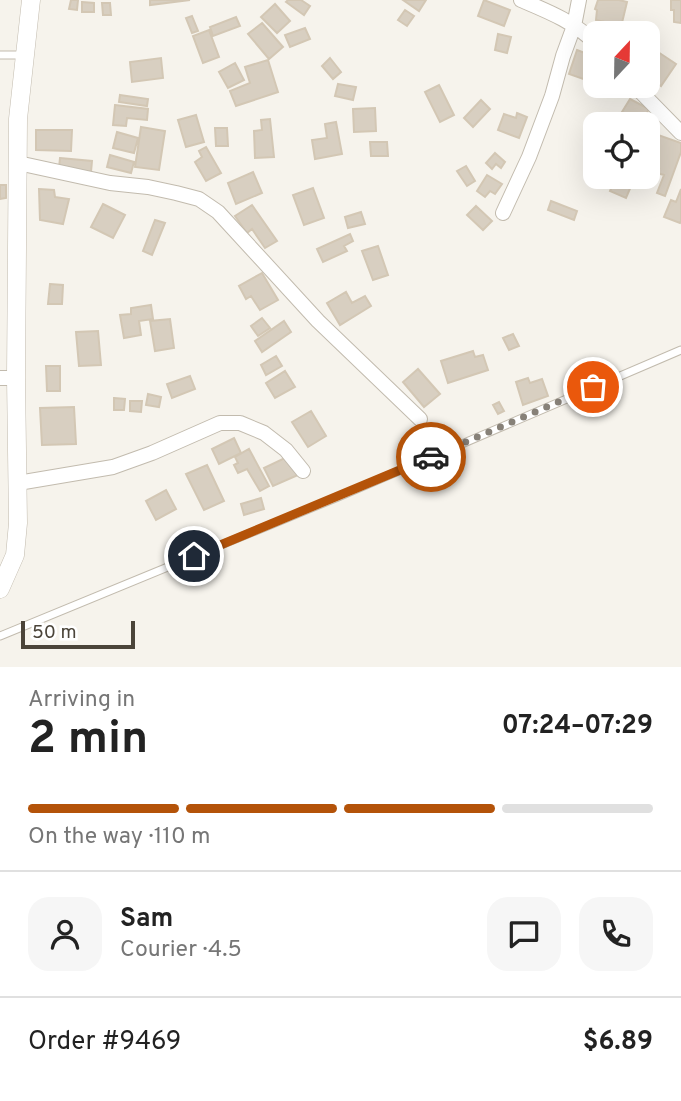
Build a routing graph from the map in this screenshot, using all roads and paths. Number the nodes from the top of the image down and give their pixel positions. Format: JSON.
{"nodes":[{"id":1,"x":31,"y":0,"type":"edge"},
{"id":2,"x":521,"y":0,"type":"edge"},
{"id":3,"x":579,"y":0,"type":"edge"},
{"id":4,"x":574,"y":26,"type":"junction"},
{"id":5,"x":583,"y":33,"type":"edge"},
{"id":6,"x":0,"y":55,"type":"edge"},
{"id":7,"x":25,"y":55,"type":"junction"},
{"id":8,"x":647,"y":98,"type":"edge"},
{"id":9,"x":681,"y":133,"type":"edge"},
{"id":10,"x":18,"y":163,"type":"junction"},
{"id":11,"x":503,"y":213,"type":"dead end"},
{"id":12,"x":681,"y":350,"type":"edge"},
{"id":13,"x":8,"y":378,"type":"edge"},
{"id":14,"x":420,"y":419,"type":"dead end"},
{"id":15,"x":303,"y":471,"type":"dead end"},
{"id":16,"x":18,"y":483,"type":"junction"},
{"id":17,"x":0,"y":589,"type":"edge"},
{"id":18,"x":0,"y":636,"type":"edge"}],
"edges":[{"from":1,"to":7,"type":"street"},
{"from":2,"to":4,"type":"street"},
{"from":3,"to":4,"type":"street"},
{"from":4,"to":5,"type":"street"},
{"from":4,"to":11,"type":"street"},
{"from":6,"to":7,"type":"lane"},
{"from":7,"to":10,"type":"street"},
{"from":8,"to":9,"type":"street"},
{"from":10,"to":13,"type":"street"},
{"from":10,"to":14,"type":"street"},
{"from":12,"to":18,"type":"lane"},
{"from":13,"to":16,"type":"street"},
{"from":15,"to":16,"type":"street"},
{"from":16,"to":17,"type":"street"}]}
